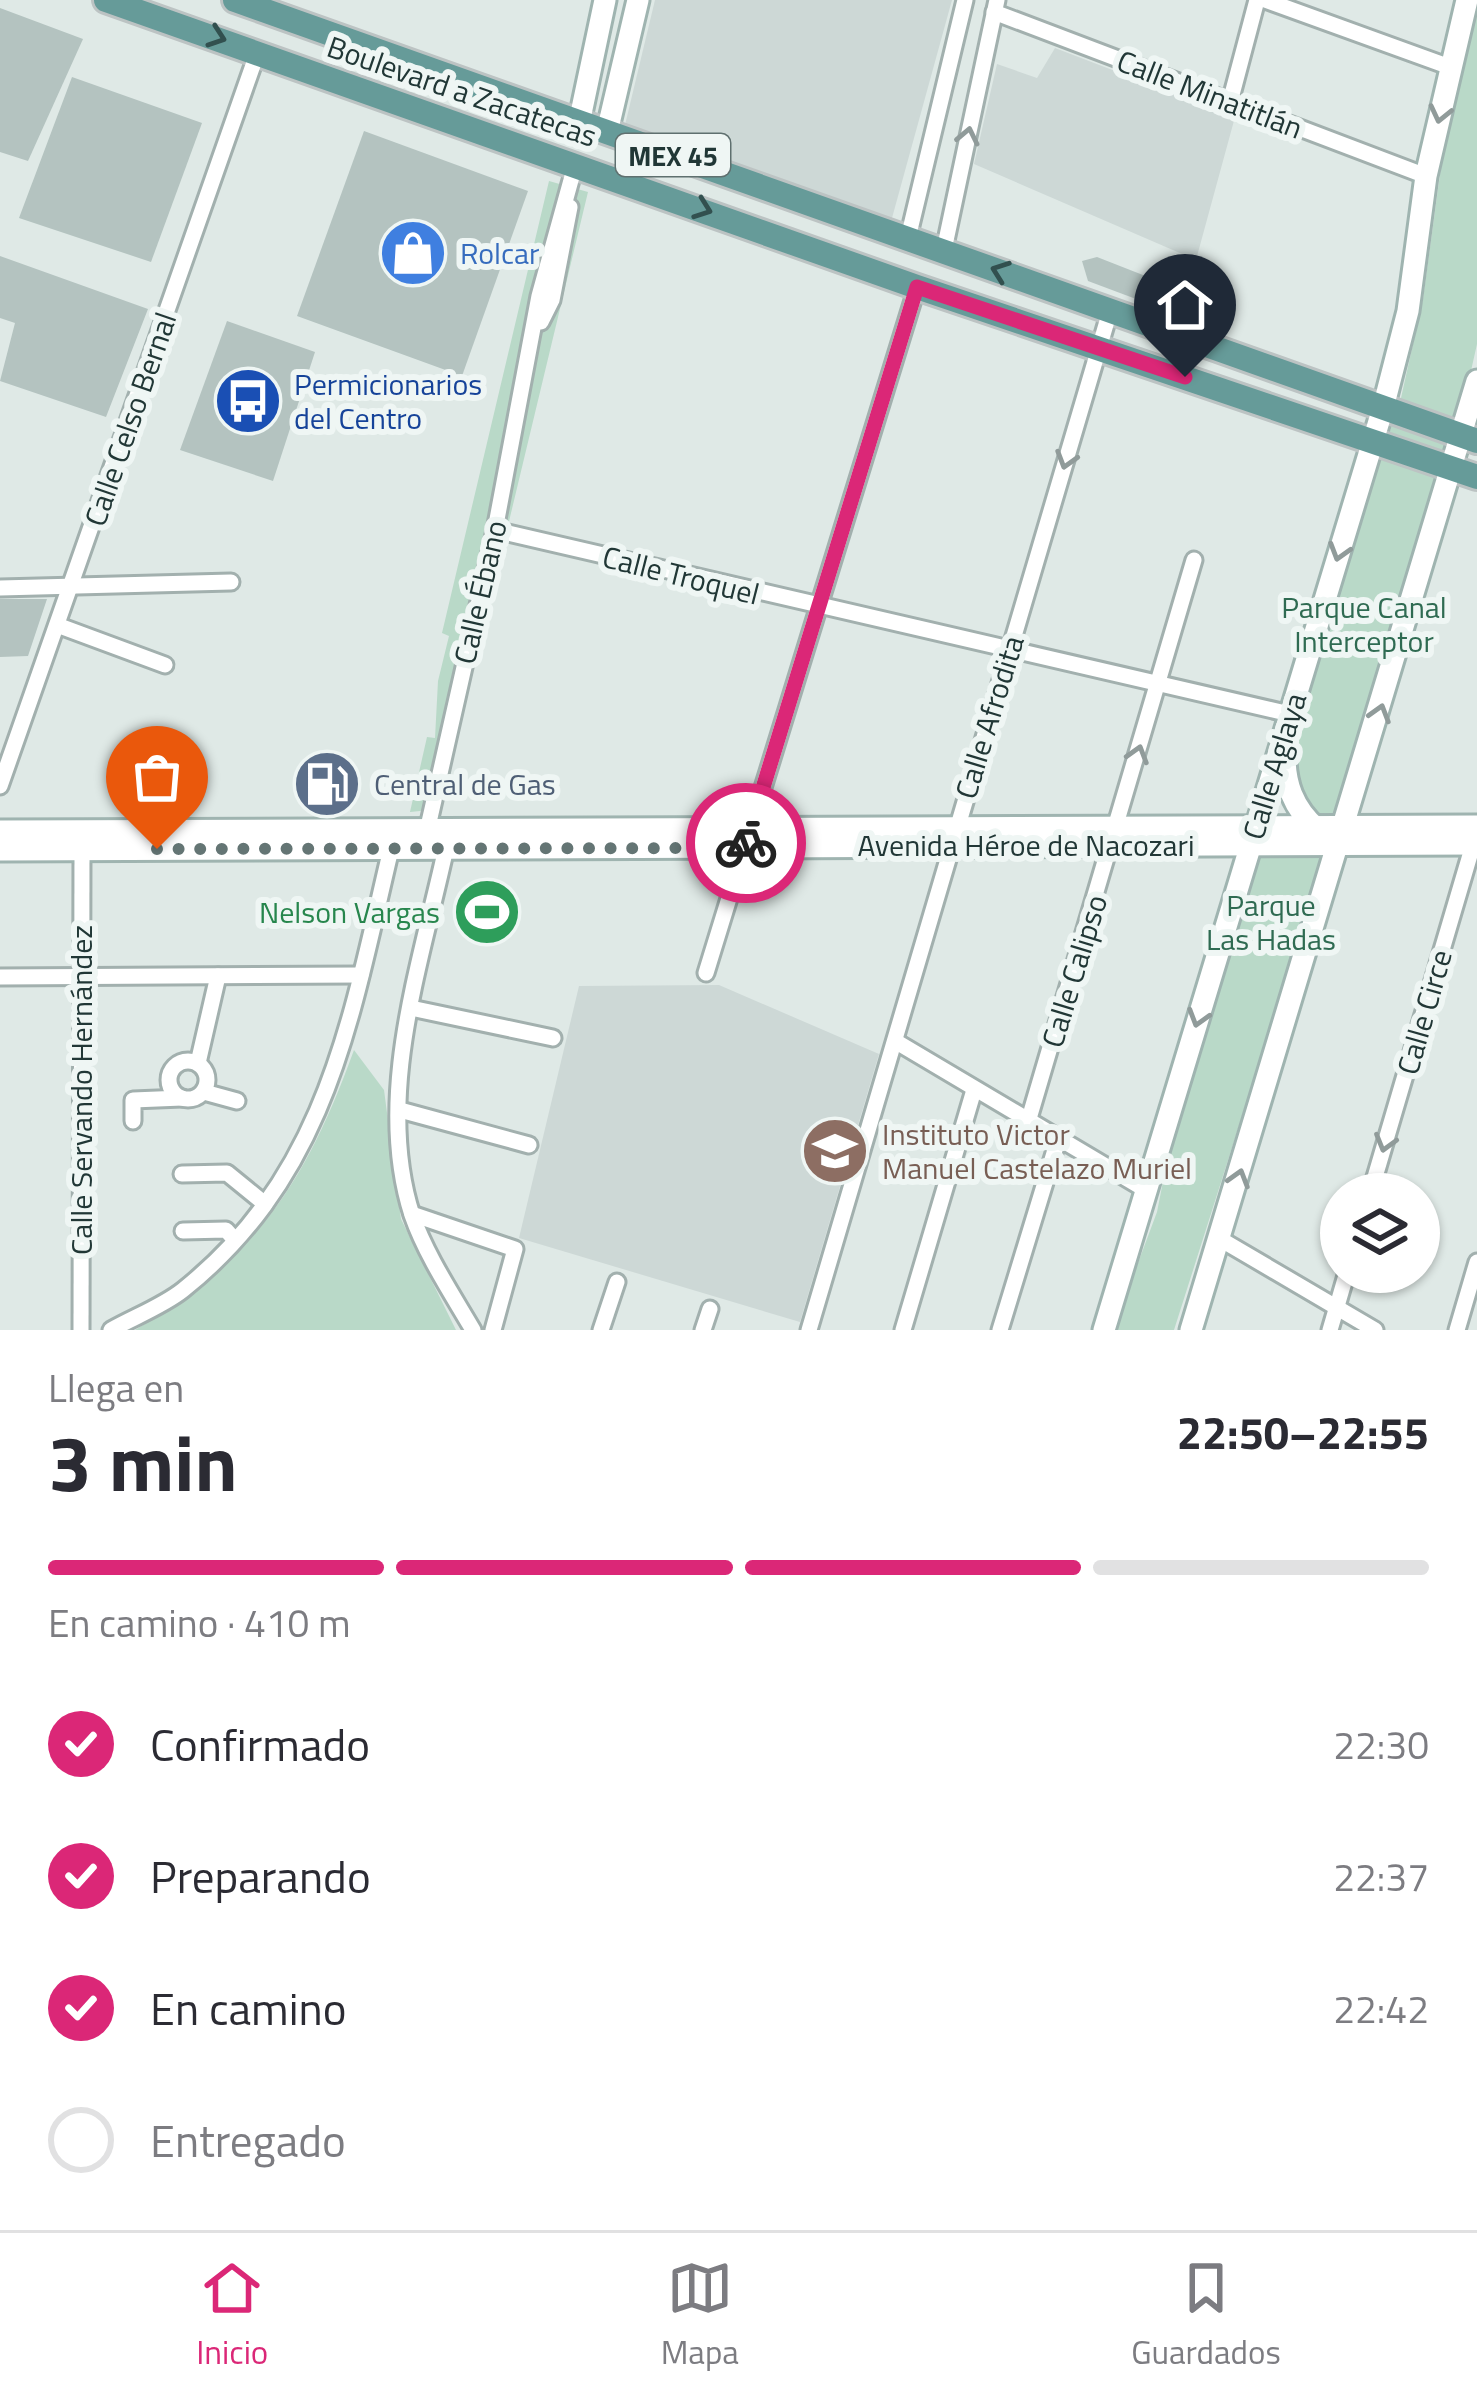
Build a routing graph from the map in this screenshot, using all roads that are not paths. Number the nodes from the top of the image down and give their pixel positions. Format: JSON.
{"nodes":[{"id":1,"x":106,"y":0,"type":"edge"},
{"id":2,"x":235,"y":0,"type":"edge"},
{"id":3,"x":605,"y":0,"type":"edge"},
{"id":4,"x":638,"y":0,"type":"edge"},
{"id":5,"x":965,"y":0,"type":"edge"},
{"id":6,"x":1261,"y":0,"type":"edge"},
{"id":7,"x":1467,"y":0,"type":"edge"},
{"id":8,"x":996,"y":6,"type":"edge"},
{"id":9,"x":258,"y":51,"type":"junction"},
{"id":10,"x":1450,"y":67,"type":"junction"},
{"id":11,"x":1230,"y":102,"type":"junction"},
{"id":12,"x":579,"y":123,"type":"junction"},
{"id":13,"x":607,"y":132,"type":"junction"},
{"id":14,"x":576,"y":163,"type":"junction"},
{"id":15,"x":1426,"y":176,"type":"junction"},
{"id":16,"x":908,"y":238,"type":"junction"},
{"id":17,"x":944,"y":250,"type":"junction"},
{"id":18,"x":917,"y":287,"type":"junction"},
{"id":19,"x":1110,"y":311,"type":"junction"},
{"id":20,"x":1099,"y":348,"type":"junction"},
{"id":21,"x":1477,"y":381,"type":"edge"},
{"id":22,"x":1383,"y":408,"type":"junction"},
{"id":23,"x":1470,"y":438,"type":"edge"},
{"id":24,"x":1374,"y":441,"type":"junction"},
{"id":25,"x":1465,"y":472,"type":"edge"},
{"id":26,"x":495,"y":530,"type":"junction"},
{"id":27,"x":1194,"y":560,"type":"dead end"},
{"id":28,"x":231,"y":582,"type":"dead end"},
{"id":29,"x":0,"y":588,"type":"edge"},
{"id":30,"x":70,"y":588,"type":"junction"},
{"id":31,"x":816,"y":607,"type":"junction"},
{"id":32,"x":57,"y":625,"type":"junction"},
{"id":33,"x":1009,"y":650,"type":"junction"},
{"id":34,"x":165,"y":665,"type":"dead end"},
{"id":35,"x":1160,"y":681,"type":"junction"},
{"id":36,"x":1288,"y":720,"type":"junction"},
{"id":37,"x":0,"y":786,"type":"edge"},
{"id":38,"x":1313,"y":826,"type":"junction"},
{"id":39,"x":0,"y":831,"type":"edge"},
{"id":40,"x":1254,"y":834,"type":"junction"},
{"id":41,"x":1343,"y":835,"type":"junction"},
{"id":42,"x":1114,"y":836,"type":"junction"},
{"id":43,"x":1476,"y":836,"type":"edge"},
{"id":44,"x":748,"y":837,"type":"junction"},
{"id":45,"x":954,"y":837,"type":"junction"},
{"id":46,"x":432,"y":842,"type":"junction"},
{"id":47,"x":392,"y":849,"type":"junction"},
{"id":48,"x":0,"y":850,"type":"edge"},
{"id":49,"x":82,"y":850,"type":"junction"},
{"id":50,"x":706,"y":974,"type":"dead end"},
{"id":51,"x":361,"y":975,"type":"junction"},
{"id":52,"x":0,"y":977,"type":"edge"},
{"id":53,"x":82,"y":977,"type":"junction"},
{"id":54,"x":217,"y":982,"type":"junction"},
{"id":55,"x":411,"y":1008,"type":"junction"},
{"id":56,"x":553,"y":1038,"type":"dead end"},
{"id":57,"x":895,"y":1041,"type":"junction"},
{"id":58,"x":198,"y":1063,"type":"junction"},
{"id":59,"x":974,"y":1090,"type":"junction"},
{"id":60,"x":204,"y":1092,"type":"junction"},
{"id":61,"x":182,"y":1098,"type":"junction"},
{"id":62,"x":237,"y":1101,"type":"dead end"},
{"id":63,"x":400,"y":1110,"type":"junction"},
{"id":64,"x":133,"y":1121,"type":"dead end"},
{"id":65,"x":1028,"y":1122,"type":"junction"},
{"id":66,"x":1058,"y":1140,"type":"junction"},
{"id":67,"x":529,"y":1145,"type":"dead end"},
{"id":68,"x":1376,"y":1173,"type":"edge"},
{"id":69,"x":182,"y":1174,"type":"dead end"},
{"id":70,"x":1146,"y":1190,"type":"junction"},
{"id":71,"x":265,"y":1204,"type":"junction"},
{"id":72,"x":412,"y":1214,"type":"junction"},
{"id":73,"x":183,"y":1232,"type":"dead end"},
{"id":74,"x":234,"y":1239,"type":"junction"},
{"id":75,"x":1220,"y":1239,"type":"junction"},
{"id":76,"x":1477,"y":1262,"type":"edge"},
{"id":77,"x":616,"y":1282,"type":"dead end"},
{"id":78,"x":1341,"y":1293,"type":"edge"},
{"id":79,"x":1336,"y":1308,"type":"junction"},
{"id":80,"x":710,"y":1309,"type":"dead end"},
{"id":81,"x":81,"y":1330,"type":"edge"},
{"id":82,"x":110,"y":1330,"type":"edge"},
{"id":83,"x":473,"y":1330,"type":"edge"},
{"id":84,"x":493,"y":1330,"type":"edge"},
{"id":85,"x":602,"y":1330,"type":"edge"},
{"id":86,"x":703,"y":1330,"type":"edge"},
{"id":87,"x":808,"y":1330,"type":"edge"},
{"id":88,"x":902,"y":1330,"type":"edge"},
{"id":89,"x":1000,"y":1330,"type":"edge"},
{"id":90,"x":1104,"y":1330,"type":"edge"},
{"id":91,"x":1191,"y":1330,"type":"edge"},
{"id":92,"x":1330,"y":1330,"type":"edge"},
{"id":93,"x":1375,"y":1330,"type":"edge"},
{"id":94,"x":1457,"y":1330,"type":"edge"}],
"edges":[{"from":1,"to":9,"type":"main road","name":"Boulevard a Zacatecas","number":"MEX 45","one_way":true},
{"from":2,"to":12,"type":"main road","name":"Boulevard a Zacatecas","number":"MEX 45"},
{"from":3,"to":12,"type":"main road"},
{"from":4,"to":13,"type":"main road"},
{"from":5,"to":16,"type":"street"},
{"from":6,"to":10,"type":"street"},
{"from":6,"to":11,"type":"street"},
{"from":7,"to":10,"type":"main road","name":"Calle Aglaya"},
{"from":8,"to":11,"type":"street","name":"Calle Minatitlán"},
{"from":17,"to":8,"type":"street","one_way":true},
{"from":9,"to":14,"type":"main road","name":"Boulevard a Zacatecas","number":"MEX 45"},
{"from":9,"to":30,"type":"street","name":"Calle Celso Bernal"},
{"from":10,"to":15,"type":"main road","name":"Calle Aglaya","one_way":true},
{"from":11,"to":15,"type":"street","name":"Calle Minatitlán"},
{"from":12,"to":13,"type":"main road","name":"Boulevard a Zacatecas","number":"MEX 45"},
{"from":13,"to":16,"type":"main road","name":"Boulevard a Zacatecas","number":"MEX 45"},
{"from":14,"to":18,"type":"main road","name":"Boulevard a Zacatecas","number":"MEX 45","one_way":true},
{"from":14,"to":26,"type":"street","name":"Calle Ébano"},
{"from":15,"to":22,"type":"main road","name":"Calle Aglaya"},
{"from":16,"to":17,"type":"main road","name":"Boulevard a Zacatecas","number":"MEX 45"},
{"from":19,"to":17,"type":"main road","name":"Boulevard a Zacatecas","number":"MEX 45","one_way":true},
{"from":18,"to":20,"type":"main road","name":"Boulevard a Zacatecas","number":"MEX 45"},
{"from":18,"to":31,"type":"street"},
{"from":19,"to":20,"type":"street","name":"Calle Afrodita"},
{"from":19,"to":22,"type":"main road","name":"Boulevard a Zacatecas","number":"MEX 45"},
{"from":20,"to":24,"type":"main road","name":"Boulevard a Zacatecas","number":"MEX 45"},
{"from":20,"to":33,"type":"street","name":"Calle Afrodita","one_way":true},
{"from":21,"to":23,"type":"main road"},
{"from":22,"to":23,"type":"main road","name":"Boulevard a Zacatecas","number":"MEX 45"},
{"from":22,"to":24,"type":"main road","name":"Calle Aglaya"},
{"from":23,"to":25,"type":"main road"},
{"from":24,"to":25,"type":"main road","name":"Boulevard a Zacatecas","number":"MEX 45"},
{"from":24,"to":36,"type":"main road","name":"Calle Aglaya","one_way":true},
{"from":41,"to":25,"type":"main road","one_way":true},
{"from":26,"to":31,"type":"street","name":"Calle Troquel"},
{"from":26,"to":46,"type":"street","name":"Calle Ébano"},
{"from":27,"to":35,"type":"street","name":"Calle Calipso"},
{"from":28,"to":30,"type":"street"},
{"from":29,"to":30,"type":"street"},
{"from":30,"to":32,"type":"street","name":"Calle Celso Bernal"},
{"from":31,"to":33,"type":"street","name":"Calle Troquel"},
{"from":31,"to":44,"type":"street"},
{"from":32,"to":34,"type":"street"},
{"from":32,"to":37,"type":"street","name":"Calle Celso Bernal"},
{"from":33,"to":35,"type":"street","name":"Calle Troquel"},
{"from":33,"to":45,"type":"street","name":"Calle Afrodita"},
{"from":35,"to":36,"type":"street","name":"Calle Troquel"},
{"from":42,"to":35,"type":"street","name":"Calle Calipso","one_way":true},
{"from":36,"to":38,"type":"main road"},
{"from":36,"to":40,"type":"main road","name":"Calle Aglaya"},
{"from":38,"to":40,"type":"main road","name":"Avenida Héroe de Nacozari"},
{"from":38,"to":41,"type":"main road","name":"Avenida Héroe de Nacozari"},
{"from":39,"to":46,"type":"main road","name":"Avenida Héroe de Nacozari"},
{"from":40,"to":41,"type":"main road","name":"Avenida Héroe de Nacozari"},
{"from":40,"to":42,"type":"main road","name":"Avenida Héroe de Nacozari"},
{"from":40,"to":70,"type":"main road","name":"Calle Aglaya","one_way":true},
{"from":41,"to":43,"type":"main road","name":"Avenida Héroe de Nacozari"},
{"from":75,"to":41,"type":"main road","one_way":true},
{"from":42,"to":45,"type":"main road","name":"Avenida Héroe de Nacozari"},
{"from":42,"to":65,"type":"street","name":"Calle Calipso"},
{"from":43,"to":68,"type":"street","name":"Calle Circe","one_way":true},
{"from":44,"to":45,"type":"main road","name":"Avenida Héroe de Nacozari"},
{"from":44,"to":46,"type":"main road","name":"Avenida Héroe de Nacozari"},
{"from":44,"to":50,"type":"street"},
{"from":45,"to":57,"type":"street","name":"Calle Afrodita"},
{"from":46,"to":47,"type":"main road","name":"Avenida Héroe de Nacozari"},
{"from":46,"to":55,"type":"street","name":"Calle Ébano"},
{"from":47,"to":49,"type":"main road","name":"Avenida Héroe de Nacozari"},
{"from":47,"to":51,"type":"street"},
{"from":48,"to":49,"type":"main road","name":"Avenida Héroe de Nacozari"},
{"from":49,"to":53,"type":"street","name":"Calle Servando Hernández"},
{"from":51,"to":54,"type":"street"},
{"from":51,"to":71,"type":"street"},
{"from":52,"to":53,"type":"street"},
{"from":53,"to":54,"type":"street"},
{"from":53,"to":81,"type":"street","name":"Calle Servando Hernández"},
{"from":54,"to":58,"type":"street"},
{"from":55,"to":56,"type":"street"},
{"from":55,"to":63,"type":"street","name":"Calle Ébano"},
{"from":57,"to":59,"type":"street"},
{"from":57,"to":87,"type":"street","name":"Calle Afrodita"},
{"from":58,"to":60,"type":"street"},
{"from":58,"to":61,"type":"street"},
{"from":59,"to":65,"type":"street"},
{"from":59,"to":88,"type":"street"},
{"from":60,"to":61,"type":"street"},
{"from":60,"to":62,"type":"street"},
{"from":61,"to":64,"type":"street"},
{"from":63,"to":67,"type":"street"},
{"from":63,"to":72,"type":"street","name":"Calle Ébano"},
{"from":65,"to":66,"type":"street"},
{"from":66,"to":70,"type":"street"},
{"from":66,"to":89,"type":"street"},
{"from":69,"to":71,"type":"street"},
{"from":70,"to":90,"type":"main road","name":"Calle Aglaya"},
{"from":71,"to":74,"type":"street"},
{"from":72,"to":83,"type":"street"},
{"from":72,"to":84,"type":"street"},
{"from":73,"to":74,"type":"street"},
{"from":74,"to":82,"type":"street"},
{"from":75,"to":79,"type":"street"},
{"from":75,"to":91,"type":"main road"},
{"from":76,"to":94,"type":"street"},
{"from":77,"to":85,"type":"street"},
{"from":78,"to":79,"type":"street"},
{"from":79,"to":92,"type":"street"},
{"from":79,"to":93,"type":"street"},
{"from":80,"to":86,"type":"street"}]}
